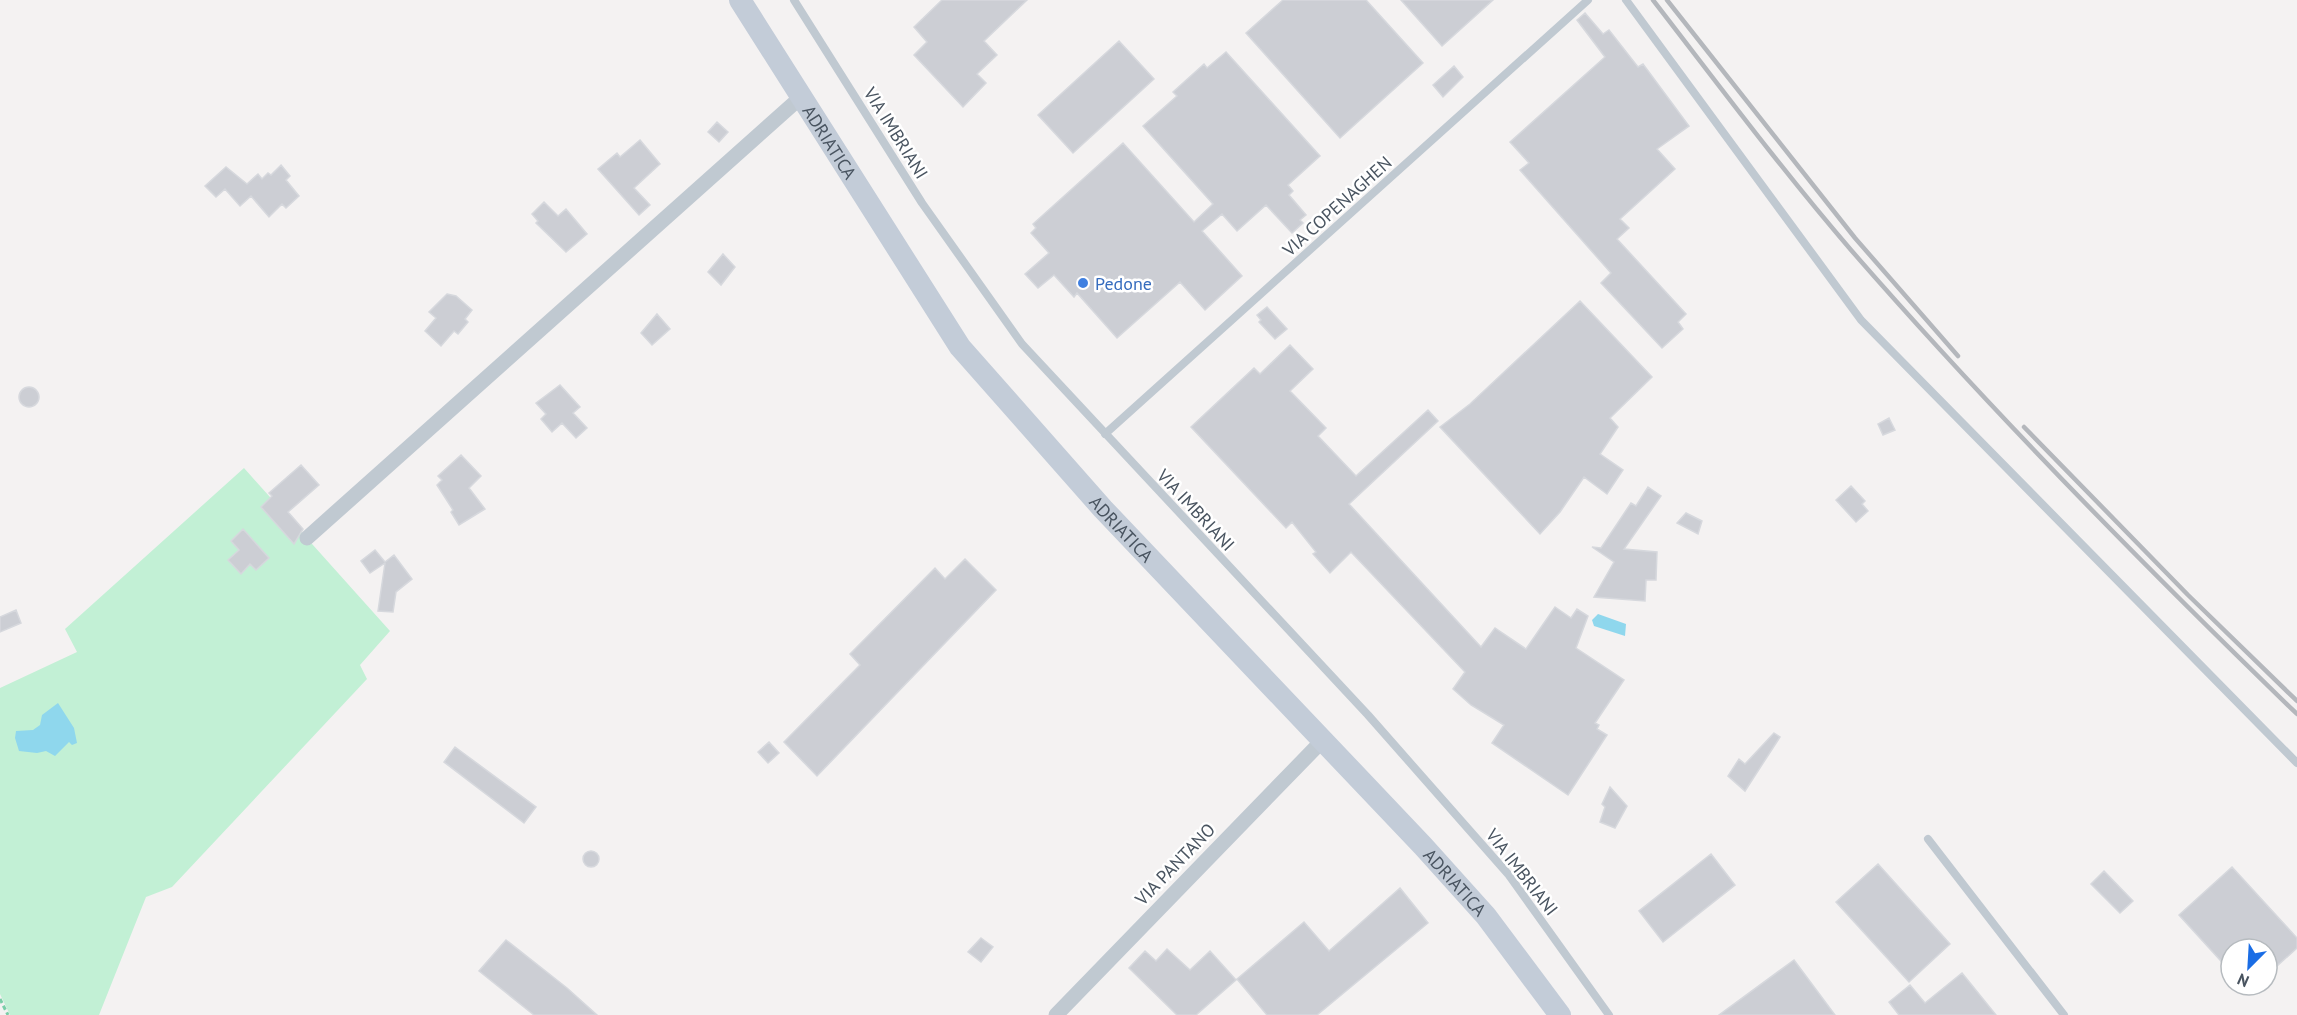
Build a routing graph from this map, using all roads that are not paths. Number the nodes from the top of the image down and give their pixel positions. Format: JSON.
{"nodes":[{"id":1,"x":740,"y":0,"type":"edge"},
{"id":2,"x":794,"y":0,"type":"edge"},
{"id":3,"x":1588,"y":0,"type":"edge"},
{"id":4,"x":1626,"y":0,"type":"edge"},
{"id":5,"x":801,"y":97,"type":"junction"},
{"id":6,"x":1105,"y":434,"type":"junction"},
{"id":7,"x":307,"y":538,"type":"dead end"},
{"id":8,"x":1323,"y":740,"type":"junction"},
{"id":9,"x":2297,"y":763,"type":"edge"},
{"id":10,"x":1928,"y":838,"type":"dead end"},
{"id":11,"x":1056,"y":1015,"type":"edge"},
{"id":12,"x":1560,"y":1015,"type":"edge"},
{"id":13,"x":1609,"y":1015,"type":"edge"},
{"id":14,"x":2064,"y":1015,"type":"edge"}],
"edges":[{"from":1,"to":5,"type":"main road","name":"ADRIATICA"},
{"from":2,"to":6,"type":"lane","name":"VIA IMBRIANI"},
{"from":3,"to":6,"type":"lane","name":"VIA COPENAGHEN"},
{"from":4,"to":9,"type":"lane"},
{"from":5,"to":7,"type":"street"},
{"from":5,"to":8,"type":"main road","name":"ADRIATICA"},
{"from":6,"to":13,"type":"lane","name":"VIA IMBRIANI"},
{"from":8,"to":11,"type":"street","name":"VIA PANTANO"},
{"from":8,"to":12,"type":"main road","name":"ADRIATICA"},
{"from":10,"to":14,"type":"lane"}]}
